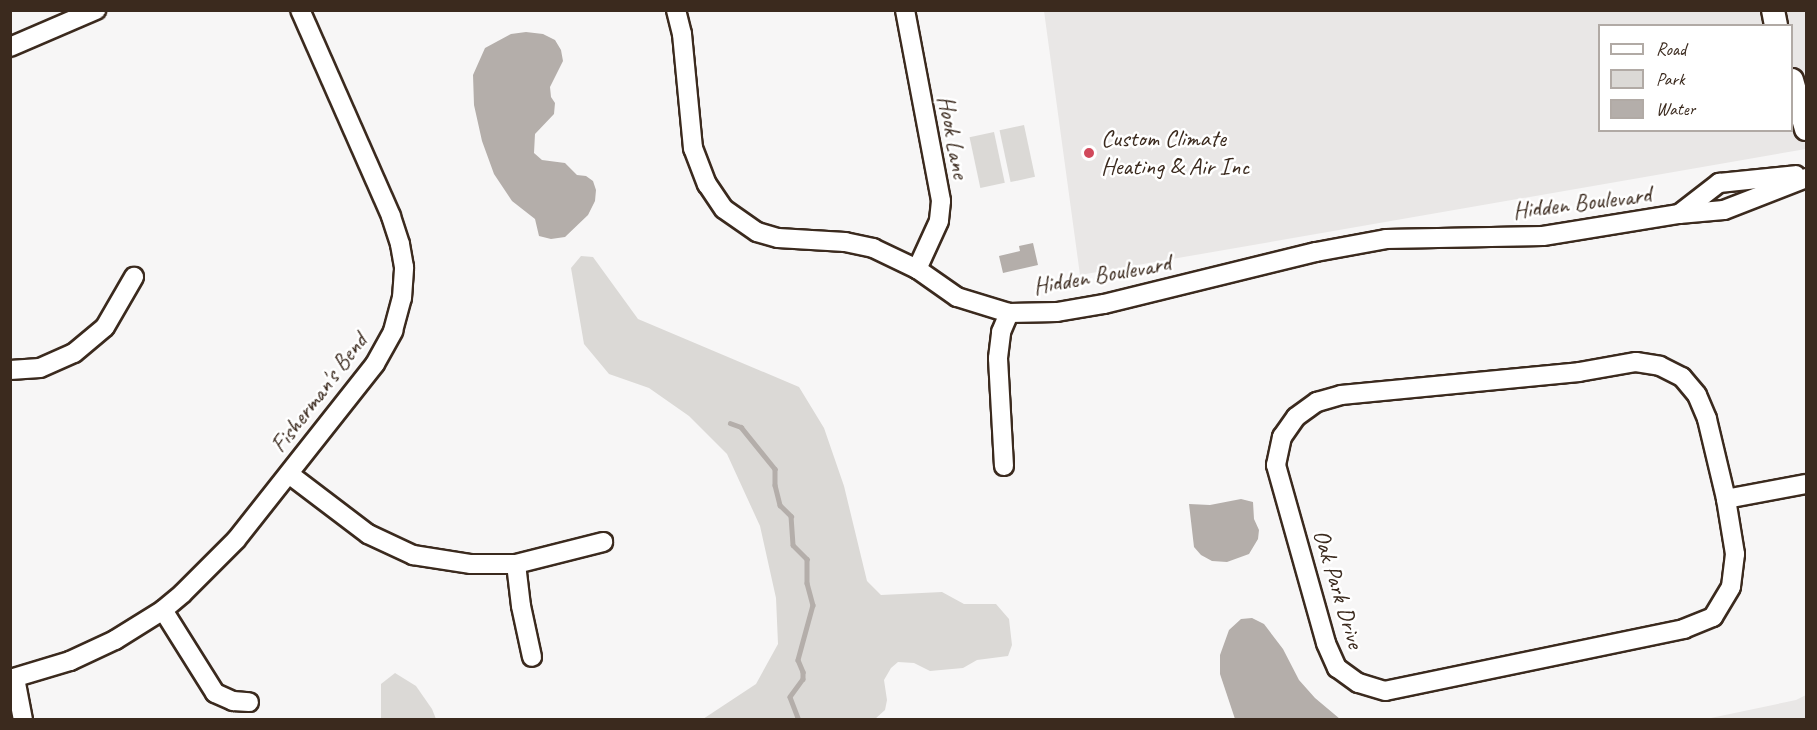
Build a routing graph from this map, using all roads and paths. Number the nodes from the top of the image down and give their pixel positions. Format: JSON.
{"nodes":[{"id":1,"x":96,"y":10,"type":"edge"},
{"id":2,"x":300,"y":10,"type":"edge"},
{"id":3,"x":676,"y":10,"type":"edge"},
{"id":4,"x":905,"y":10,"type":"edge"},
{"id":5,"x":10,"y":47,"type":"edge"},
{"id":6,"x":1793,"y":87,"type":"edge"},
{"id":7,"x":1806,"y":129,"type":"edge"},
{"id":8,"x":1806,"y":176,"type":"edge"},
{"id":9,"x":1679,"y":214,"type":"junction"},
{"id":10,"x":917,"y":269,"type":"junction"},
{"id":11,"x":134,"y":276,"type":"dead end"},
{"id":12,"x":1009,"y":313,"type":"junction"},
{"id":13,"x":10,"y":370,"type":"edge"},
{"id":14,"x":1004,"y":466,"type":"dead end"},
{"id":15,"x":289,"y":474,"type":"junction"},
{"id":16,"x":1806,"y":484,"type":"edge"},
{"id":17,"x":1726,"y":499,"type":"junction"},
{"id":18,"x":603,"y":542,"type":"dead end"},
{"id":19,"x":516,"y":564,"type":"junction"},
{"id":20,"x":163,"y":610,"type":"junction"},
{"id":21,"x":532,"y":657,"type":"dead end"},
{"id":22,"x":13,"y":679,"type":"edge"},
{"id":23,"x":249,"y":702,"type":"dead end"},
{"id":24,"x":23,"y":720,"type":"edge"}],
"edges":[{"from":1,"to":5,"type":"street"},
{"from":2,"to":15,"type":"street","name":"Fisherman's Bend"},
{"from":3,"to":10,"type":"street","name":"Hidden Boulevard"},
{"from":4,"to":10,"type":"street","name":"Hook Lane"},
{"from":6,"to":7,"type":"main road"},
{"from":8,"to":9,"type":"street","name":"Hidden Boulevard"},
{"from":8,"to":9,"type":"street","name":"Hidden Boulevard"},
{"from":9,"to":12,"type":"street","name":"Hidden Boulevard"},
{"from":10,"to":12,"type":"street","name":"Hidden Boulevard"},
{"from":11,"to":13,"type":"street"},
{"from":12,"to":14,"type":"street"},
{"from":15,"to":19,"type":"street"},
{"from":15,"to":20,"type":"street","name":"Fisherman's Bend"},
{"from":16,"to":17,"type":"street"},
{"from":17,"to":17,"type":"street","name":"Oak Park Drive"},
{"from":18,"to":19,"type":"street"},
{"from":19,"to":21,"type":"street"},
{"from":20,"to":22,"type":"street","name":"Fisherman's Bend"},
{"from":20,"to":23,"type":"street"},
{"from":22,"to":24,"type":"street"}]}
